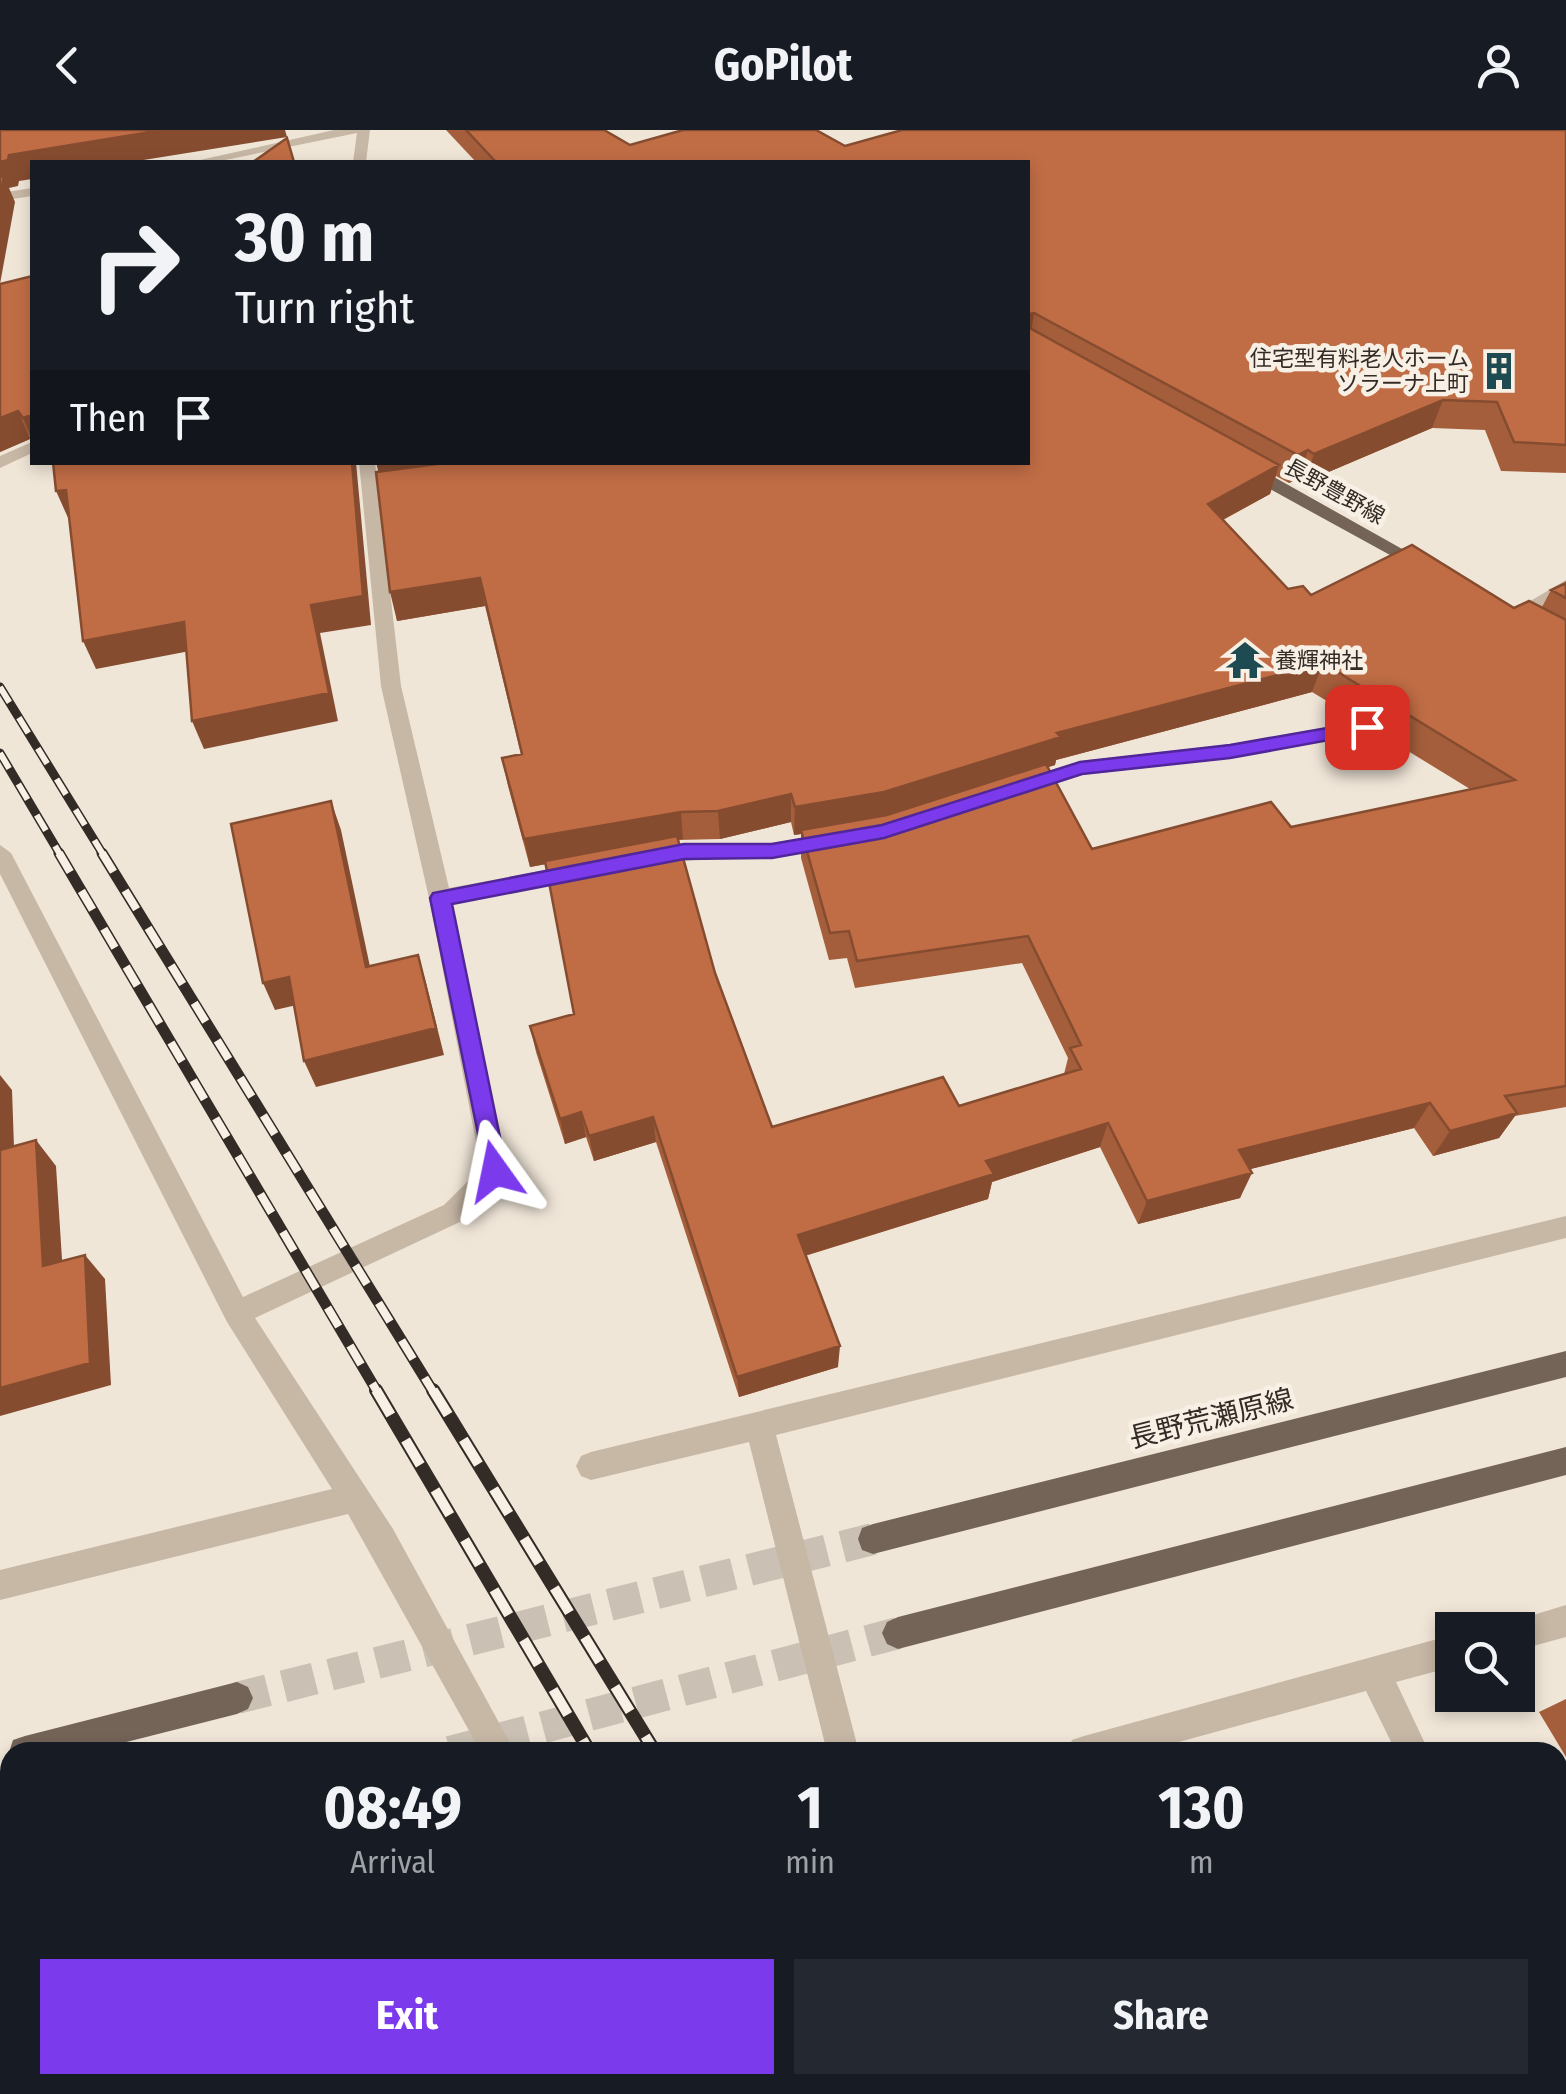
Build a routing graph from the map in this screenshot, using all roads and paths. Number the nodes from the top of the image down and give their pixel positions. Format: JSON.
{"nodes":[{"id":1,"x":353,"y":130,"type":"edge"},
{"id":2,"x":364,"y":130,"type":"edge"},
{"id":3,"x":208,"y":160,"type":"edge"},
{"id":4,"x":360,"y":160,"type":"edge"},
{"id":5,"x":30,"y":192,"type":"edge"},
{"id":6,"x":0,"y":198,"type":"edge"},
{"id":7,"x":30,"y":448,"type":"edge"},
{"id":8,"x":1235,"y":462,"type":"edge"},
{"id":9,"x":0,"y":463,"type":"edge"},
{"id":10,"x":368,"y":465,"type":"edge"},
{"id":11,"x":1450,"y":581,"type":"edge"},
{"id":12,"x":1566,"y":586,"type":"edge"},
{"id":13,"x":1513,"y":616,"type":"edge"},
{"id":14,"x":1367,"y":727,"type":"edge"},
{"id":15,"x":1009,"y":791,"type":"edge"},
{"id":16,"x":865,"y":835,"type":"edge"},
{"id":17,"x":0,"y":853,"type":"edge"},
{"id":18,"x":440,"y":898,"type":"junction"},
{"id":19,"x":1566,"y":1227,"type":"edge"},
{"id":20,"x":237,"y":1313,"type":"junction"},
{"id":21,"x":1566,"y":1364,"type":"edge"},
{"id":22,"x":758,"y":1426,"type":"junction"},
{"id":23,"x":1566,"y":1462,"type":"edge"},
{"id":24,"x":590,"y":1466,"type":"dead end"},
{"id":25,"x":354,"y":1498,"type":"junction"},
{"id":26,"x":873,"y":1539,"type":"tunnel mouth"},
{"id":27,"x":0,"y":1585,"type":"edge"},
{"id":28,"x":1566,"y":1621,"type":"edge"},
{"id":29,"x":1535,"y":1629,"type":"edge"},
{"id":30,"x":898,"y":1633,"type":"tunnel mouth"},
{"id":31,"x":1435,"y":1656,"type":"edge"},
{"id":32,"x":1374,"y":1672,"type":"junction"},
{"id":33,"x":237,"y":1698,"type":"tunnel mouth"},
{"id":34,"x":64,"y":1742,"type":"edge"},
{"id":35,"x":493,"y":1742,"type":"edge"},
{"id":36,"x":840,"y":1742,"type":"edge"},
{"id":37,"x":1120,"y":1742,"type":"edge"},
{"id":38,"x":1408,"y":1742,"type":"edge"}],
"edges":[{"from":1,"to":3,"type":"street"},
{"from":2,"to":4,"type":"street"},
{"from":5,"to":6,"type":"street"},
{"from":7,"to":9,"type":"street"},
{"from":8,"to":11,"type":"main road","name":"長野豊野線"},
{"from":10,"to":18,"type":"street"},
{"from":12,"to":13,"type":"street"},
{"from":14,"to":15,"type":"street"},
{"from":16,"to":18,"type":"street"},
{"from":17,"to":20,"type":"street"},
{"from":18,"to":20,"type":"street"},
{"from":19,"to":22,"type":"street"},
{"from":20,"to":25,"type":"street"},
{"from":21,"to":26,"type":"main road","name":"長野荒瀬原線"},
{"from":22,"to":24,"type":"street"},
{"from":22,"to":36,"type":"street"},
{"from":23,"to":30,"type":"main road"},
{"from":25,"to":27,"type":"street"},
{"from":25,"to":35,"type":"street"},
{"from":28,"to":29,"type":"street"},
{"from":31,"to":32,"type":"street"},
{"from":32,"to":37,"type":"street"},
{"from":32,"to":38,"type":"street"},
{"from":33,"to":34,"type":"main road"}]}
